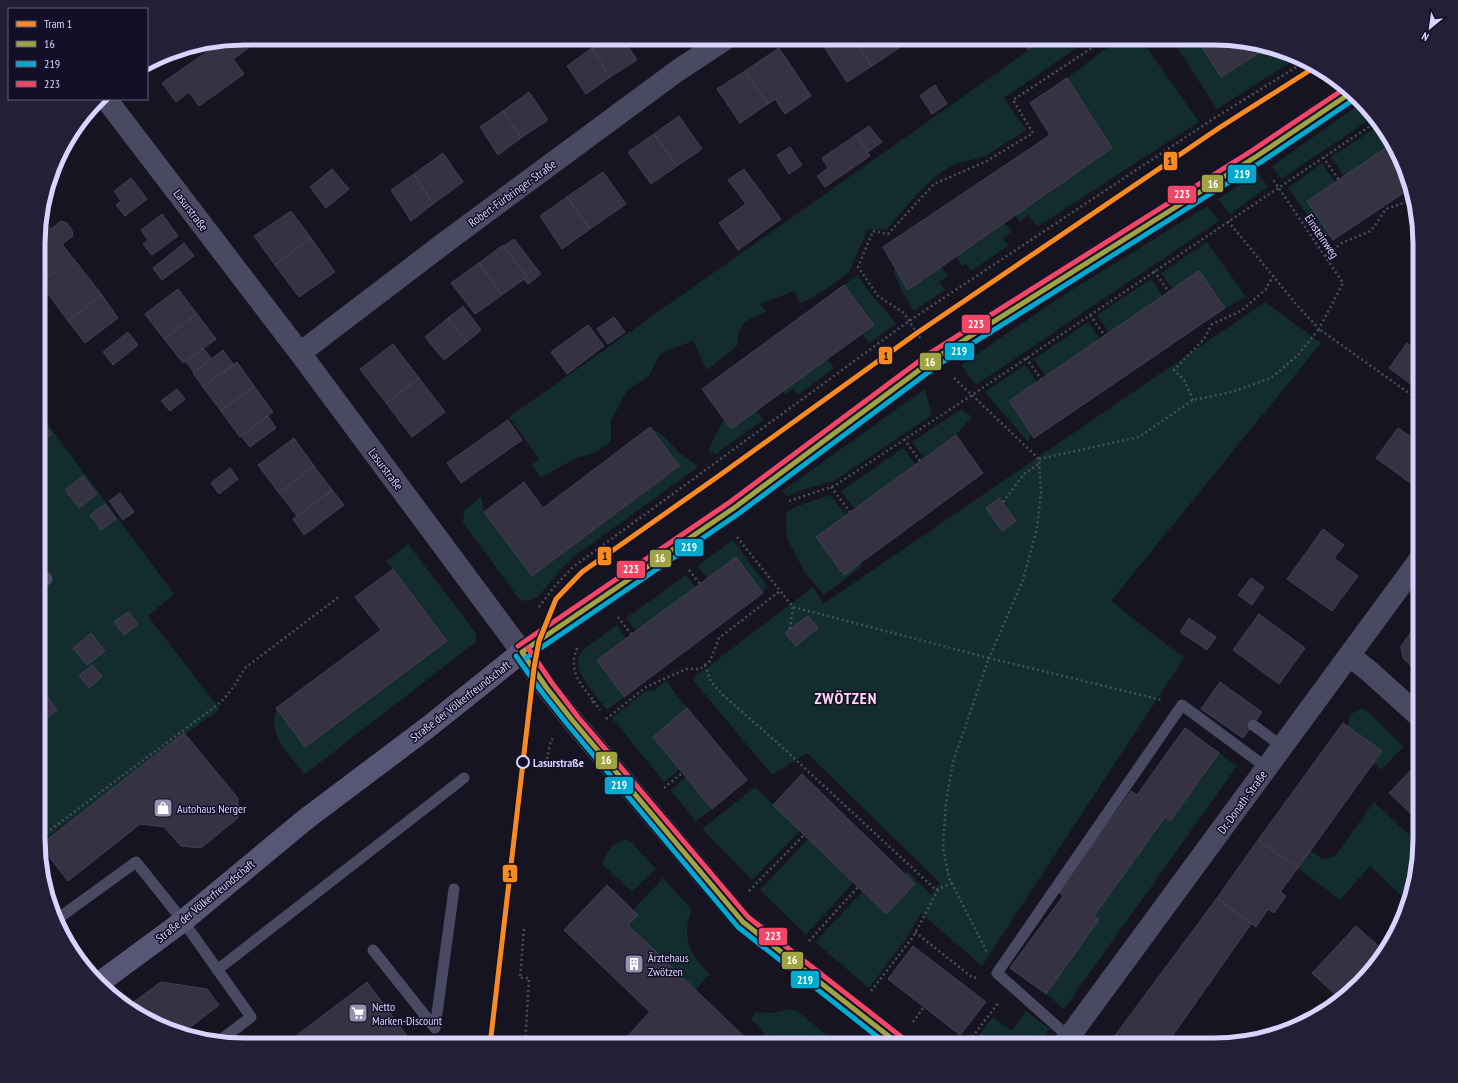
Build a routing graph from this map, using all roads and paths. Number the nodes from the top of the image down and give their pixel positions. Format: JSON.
{"nodes":[{"id":1,"x":717,"y":45,"type":"edge"},
{"id":2,"x":1096,"y":45,"type":"edge"},
{"id":3,"x":1301,"y":64,"type":"edge"},
{"id":4,"x":1347,"y":96,"type":"edge"},
{"id":5,"x":107,"y":100,"type":"edge"},
{"id":6,"x":1373,"y":124,"type":"edge"},
{"id":7,"x":1257,"y":156,"type":"junction"},
{"id":8,"x":1323,"y":157,"type":"junction"},
{"id":9,"x":1340,"y":180,"type":"dead end"},
{"id":10,"x":1278,"y":188,"type":"junction"},
{"id":11,"x":1408,"y":202,"type":"edge"},
{"id":12,"x":1228,"y":221,"type":"junction"},
{"id":13,"x":1325,"y":256,"type":"junction"},
{"id":14,"x":1154,"y":271,"type":"junction"},
{"id":15,"x":1273,"y":276,"type":"junction"},
{"id":16,"x":1169,"y":292,"type":"dead end"},
{"id":17,"x":1090,"y":315,"type":"junction"},
{"id":18,"x":909,"y":321,"type":"junction"},
{"id":19,"x":1319,"y":329,"type":"junction"},
{"id":20,"x":1104,"y":336,"type":"dead end"},
{"id":21,"x":300,"y":353,"type":"junction"},
{"id":22,"x":1026,"y":358,"type":"junction"},
{"id":23,"x":934,"y":359,"type":"junction"},
{"id":24,"x":1041,"y":379,"type":"dead end"},
{"id":25,"x":972,"y":395,"type":"junction"},
{"id":26,"x":1413,"y":396,"type":"edge"},
{"id":27,"x":1193,"y":400,"type":"junction"},
{"id":28,"x":904,"y":440,"type":"junction"},
{"id":29,"x":1039,"y":459,"type":"junction"},
{"id":30,"x":920,"y":461,"type":"dead end"},
{"id":31,"x":1039,"y":464,"type":"junction"},
{"id":32,"x":831,"y":487,"type":"junction"},
{"id":33,"x":1002,"y":502,"type":"dead end"},
{"id":34,"x":786,"y":503,"type":"dead end"},
{"id":35,"x":734,"y":508,"type":"junction"},
{"id":36,"x":850,"y":512,"type":"dead end"},
{"id":37,"x":687,"y":568,"type":"dead end"},
{"id":38,"x":1413,"y":569,"type":"edge"},
{"id":39,"x":700,"y":584,"type":"dead end"},
{"id":40,"x":780,"y":591,"type":"junction"},
{"id":41,"x":340,"y":596,"type":"dead end"},
{"id":42,"x":793,"y":607,"type":"junction"},
{"id":43,"x":538,"y":608,"type":"dead end"},
{"id":44,"x":624,"y":613,"type":"dead end"},
{"id":45,"x":618,"y":617,"type":"junction"},
{"id":46,"x":612,"y":621,"type":"dead end"},
{"id":47,"x":790,"y":629,"type":"dead end"},
{"id":48,"x":631,"y":634,"type":"dead end"},
{"id":49,"x":577,"y":646,"type":"dead end"},
{"id":50,"x":522,"y":652,"type":"junction"},
{"id":51,"x":1350,"y":656,"type":"junction"},
{"id":52,"x":989,"y":658,"type":"junction"},
{"id":53,"x":705,"y":665,"type":"junction"},
{"id":54,"x":594,"y":701,"type":"junction"},
{"id":55,"x":1182,"y":704,"type":"junction"},
{"id":56,"x":1413,"y":711,"type":"edge"},
{"id":57,"x":573,"y":721,"type":"junction"},
{"id":58,"x":1253,"y":725,"type":"dead end"},
{"id":59,"x":1283,"y":747,"type":"junction"},
{"id":60,"x":1267,"y":768,"type":"junction"},
{"id":61,"x":682,"y":773,"type":"dead end"},
{"id":62,"x":464,"y":778,"type":"dead end"},
{"id":63,"x":662,"y":789,"type":"dead end"},
{"id":64,"x":45,"y":833,"type":"edge"},
{"id":65,"x":804,"y":835,"type":"dead end"},
{"id":66,"x":952,"y":883,"type":"junction"},
{"id":67,"x":858,"y":888,"type":"dead end"},
{"id":68,"x":939,"y":888,"type":"junction"},
{"id":69,"x":454,"y":889,"type":"dead end"},
{"id":70,"x":749,"y":891,"type":"dead end"},
{"id":71,"x":61,"y":917,"type":"edge"},
{"id":72,"x":183,"y":921,"type":"junction"},
{"id":73,"x":524,"y":929,"type":"dead end"},
{"id":74,"x":915,"y":932,"type":"junction"},
{"id":75,"x":806,"y":944,"type":"dead end"},
{"id":76,"x":373,"y":950,"type":"dead end"},
{"id":77,"x":218,"y":970,"type":"junction"},
{"id":78,"x":997,"y":973,"type":"junction"},
{"id":79,"x":103,"y":979,"type":"edge"},
{"id":80,"x":1012,"y":986,"type":"junction"},
{"id":81,"x":869,"y":994,"type":"dead end"},
{"id":82,"x":924,"y":1007,"type":"dead end"},
{"id":83,"x":904,"y":1036,"type":"edge"},
{"id":84,"x":225,"y":1037,"type":"edge"},
{"id":85,"x":525,"y":1038,"type":"edge"},
{"id":86,"x":971,"y":1038,"type":"edge"},
{"id":87,"x":1063,"y":1038,"type":"edge"},
{"id":88,"x":1068,"y":1038,"type":"edge"}],
"edges":[{"from":1,"to":21,"type":"street","name":"Robert-Fürbringer-Straße"},
{"from":2,"to":18,"type":"path"},
{"from":3,"to":18,"type":"path"},
{"from":4,"to":7,"type":"main road","name":"Straße der Völkerfreundschaft"},
{"from":5,"to":21,"type":"street","name":"Lasurstraße"},
{"from":6,"to":8,"type":"path"},
{"from":7,"to":10,"type":"path","name":"Einsteinweg"},
{"from":7,"to":23,"type":"main road","name":"Straße der Völkerfreundschaft"},
{"from":8,"to":9,"type":"path"},
{"from":8,"to":10,"type":"path"},
{"from":10,"to":12,"type":"path"},
{"from":10,"to":13,"type":"path","name":"Einsteinweg"},
{"from":11,"to":13,"type":"path"},
{"from":12,"to":14,"type":"path"},
{"from":12,"to":15,"type":"path"},
{"from":13,"to":19,"type":"path","name":"Einsteinweg"},
{"from":14,"to":16,"type":"path"},
{"from":14,"to":17,"type":"path"},
{"from":15,"to":19,"type":"path"},
{"from":15,"to":27,"type":"path"},
{"from":17,"to":20,"type":"path"},
{"from":17,"to":22,"type":"path"},
{"from":18,"to":23,"type":"path"},
{"from":18,"to":43,"type":"path"},
{"from":19,"to":26,"type":"path"},
{"from":19,"to":27,"type":"path"},
{"from":21,"to":50,"type":"street","name":"Lasurstraße"},
{"from":22,"to":24,"type":"path"},
{"from":22,"to":25,"type":"path"},
{"from":23,"to":25,"type":"path"},
{"from":23,"to":35,"type":"main road","name":"Straße der Völkerfreundschaft"},
{"from":25,"to":28,"type":"path"},
{"from":25,"to":29,"type":"path"},
{"from":27,"to":29,"type":"path"},
{"from":28,"to":30,"type":"path"},
{"from":28,"to":32,"type":"path"},
{"from":29,"to":31,"type":"path"},
{"from":31,"to":33,"type":"path"},
{"from":31,"to":52,"type":"path"},
{"from":32,"to":34,"type":"path"},
{"from":32,"to":36,"type":"path"},
{"from":35,"to":40,"type":"path"},
{"from":35,"to":50,"type":"main road","name":"Straße der Völkerfreundschaft"},
{"from":37,"to":39,"type":"path"},
{"from":38,"to":51,"type":"street","name":"Dr.-Donath-Straße"},
{"from":40,"to":42,"type":"path"},
{"from":40,"to":53,"type":"path"},
{"from":41,"to":64,"type":"path"},
{"from":42,"to":47,"type":"path"},
{"from":42,"to":52,"type":"path"},
{"from":44,"to":45,"type":"path"},
{"from":45,"to":46,"type":"path"},
{"from":45,"to":48,"type":"path"},
{"from":49,"to":54,"type":"path"},
{"from":50,"to":57,"type":"main road","name":"Lasurstraße"},
{"from":50,"to":72,"type":"main road","name":"Straße der Völkerfreundschaft"},
{"from":51,"to":56,"type":"street"},
{"from":51,"to":59,"type":"street","name":"Dr.-Donath-Straße"},
{"from":52,"to":55,"type":"path"},
{"from":52,"to":66,"type":"path"},
{"from":53,"to":54,"type":"path"},
{"from":53,"to":68,"type":"path"},
{"from":54,"to":57,"type":"path"},
{"from":55,"to":60,"type":"lane"},
{"from":55,"to":78,"type":"lane"},
{"from":57,"to":83,"type":"main road","name":"Lasurstraße"},
{"from":58,"to":59,"type":"lane"},
{"from":59,"to":60,"type":"street","name":"Dr.-Donath-Straße"},
{"from":60,"to":88,"type":"street","name":"Dr.-Donath-Straße"},
{"from":61,"to":63,"type":"path"},
{"from":62,"to":77,"type":"lane"},
{"from":65,"to":70,"type":"path"},
{"from":66,"to":68,"type":"path"},
{"from":66,"to":78,"type":"path"},
{"from":67,"to":75,"type":"path"},
{"from":68,"to":74,"type":"path"},
{"from":69,"to":76,"type":"lane"},
{"from":71,"to":72,"type":"lane"},
{"from":72,"to":77,"type":"lane"},
{"from":72,"to":79,"type":"main road","name":"Straße der Völkerfreundschaft"},
{"from":73,"to":85,"type":"path"},
{"from":74,"to":78,"type":"path"},
{"from":74,"to":81,"type":"path"},
{"from":77,"to":84,"type":"lane"},
{"from":78,"to":80,"type":"lane"},
{"from":80,"to":86,"type":"path"},
{"from":80,"to":87,"type":"lane"},
{"from":82,"to":83,"type":"path"}]}
